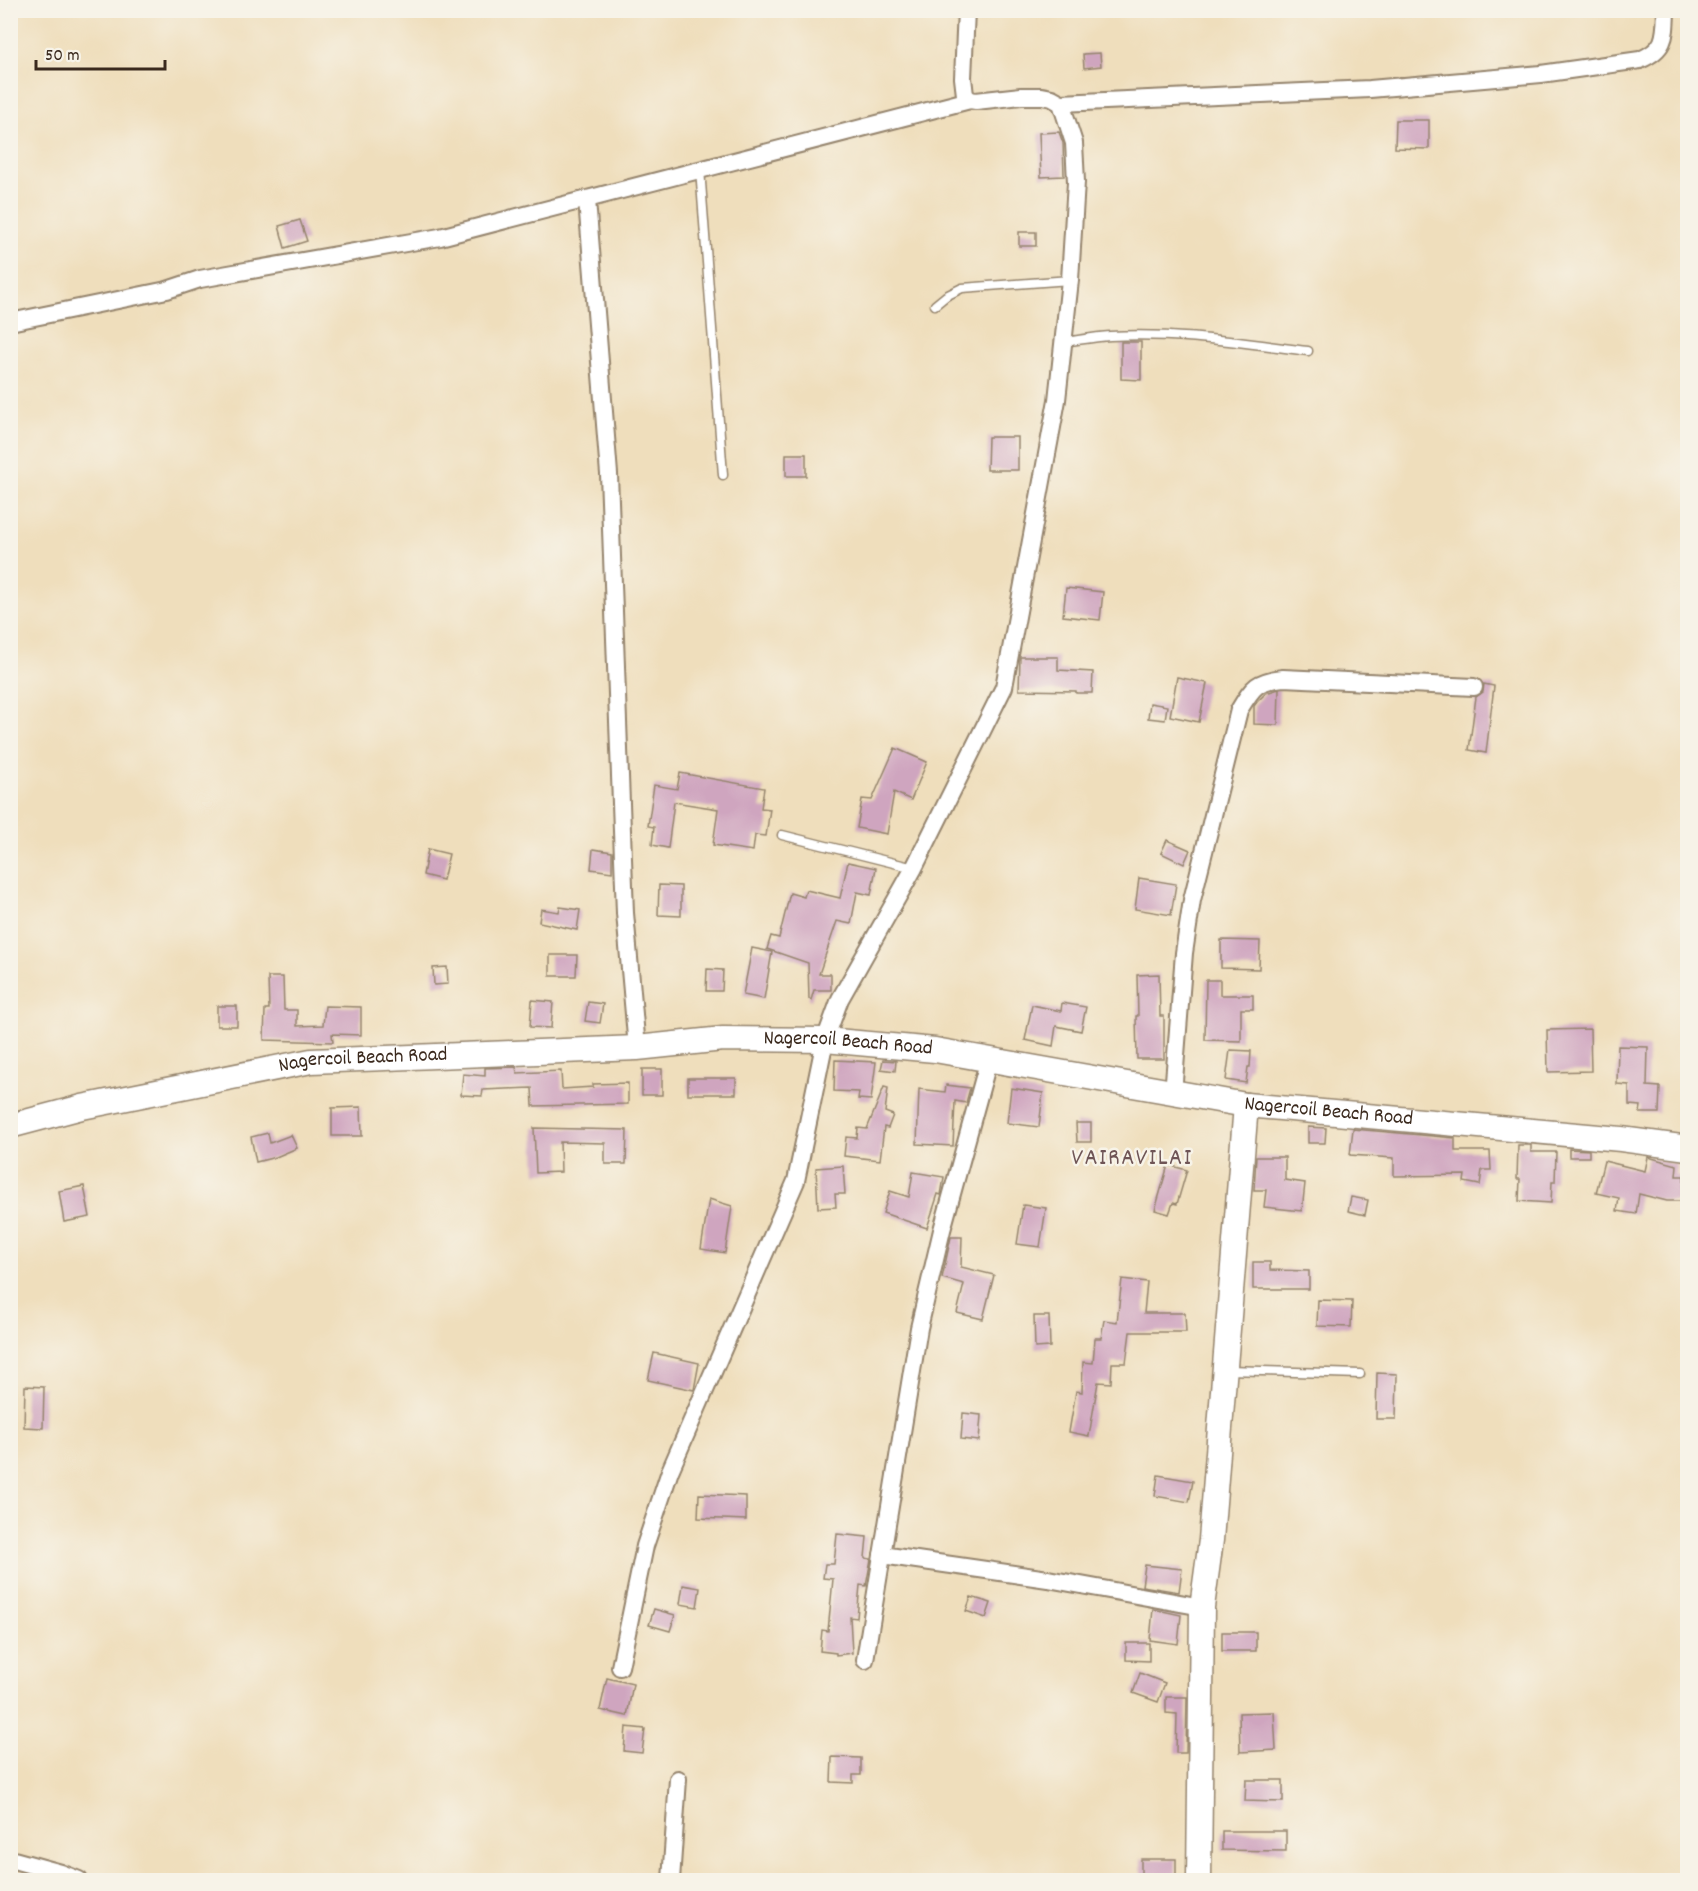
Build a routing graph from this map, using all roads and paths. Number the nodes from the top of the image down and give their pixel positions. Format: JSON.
{"nodes":[{"id":1,"x":966,"y":10,"type":"edge"},
{"id":2,"x":1666,"y":10,"type":"edge"},
{"id":3,"x":970,"y":100,"type":"junction"},
{"id":4,"x":1061,"y":103,"type":"junction"},
{"id":5,"x":700,"y":170,"type":"junction"},
{"id":6,"x":587,"y":200,"type":"junction"},
{"id":7,"x":1070,"y":280,"type":"junction"},
{"id":8,"x":935,"y":304,"type":"dead end"},
{"id":9,"x":10,"y":322,"type":"edge"},
{"id":10,"x":1064,"y":342,"type":"junction"},
{"id":11,"x":1308,"y":351,"type":"dead end"},
{"id":12,"x":723,"y":475,"type":"dead end"},
{"id":13,"x":1474,"y":687,"type":"dead end"},
{"id":14,"x":782,"y":835,"type":"dead end"},
{"id":15,"x":914,"y":868,"type":"junction"},
{"id":16,"x":825,"y":1040,"type":"junction"},
{"id":17,"x":637,"y":1048,"type":"junction"},
{"id":18,"x":989,"y":1059,"type":"junction"},
{"id":19,"x":1173,"y":1094,"type":"junction"},
{"id":20,"x":1246,"y":1105,"type":"junction"},
{"id":21,"x":10,"y":1126,"type":"edge"},
{"id":22,"x":1688,"y":1148,"type":"edge"},
{"id":23,"x":1225,"y":1370,"type":"junction"},
{"id":24,"x":1360,"y":1374,"type":"dead end"},
{"id":25,"x":882,"y":1556,"type":"junction"},
{"id":26,"x":1202,"y":1607,"type":"junction"},
{"id":27,"x":865,"y":1660,"type":"dead end"},
{"id":28,"x":620,"y":1667,"type":"dead end"},
{"id":29,"x":678,"y":1779,"type":"dead end"},
{"id":30,"x":10,"y":1859,"type":"edge"},
{"id":31,"x":79,"y":1881,"type":"edge"},
{"id":32,"x":671,"y":1881,"type":"edge"},
{"id":33,"x":1199,"y":1881,"type":"edge"}],
"edges":[{"from":1,"to":3,"type":"street"},
{"from":2,"to":4,"type":"street"},
{"from":3,"to":4,"type":"street"},
{"from":3,"to":5,"type":"street"},
{"from":4,"to":7,"type":"street"},
{"from":5,"to":6,"type":"street"},
{"from":5,"to":12,"type":"lane"},
{"from":6,"to":9,"type":"street"},
{"from":6,"to":17,"type":"street"},
{"from":7,"to":8,"type":"lane"},
{"from":7,"to":10,"type":"street"},
{"from":10,"to":11,"type":"lane"},
{"from":10,"to":15,"type":"street"},
{"from":13,"to":19,"type":"street"},
{"from":14,"to":15,"type":"lane"},
{"from":15,"to":16,"type":"street"},
{"from":16,"to":17,"type":"main road","name":"Nagercoil Beach Road"},
{"from":16,"to":18,"type":"main road","name":"Nagercoil Beach Road"},
{"from":16,"to":28,"type":"street"},
{"from":17,"to":21,"type":"main road","name":"Nagercoil Beach Road"},
{"from":18,"to":19,"type":"main road","name":"Nagercoil Beach Road"},
{"from":18,"to":25,"type":"street"},
{"from":19,"to":20,"type":"main road","name":"Nagercoil Beach Road"},
{"from":20,"to":22,"type":"main road","name":"Nagercoil Beach Road"},
{"from":20,"to":23,"type":"main road"},
{"from":23,"to":24,"type":"lane"},
{"from":23,"to":26,"type":"main road"},
{"from":25,"to":26,"type":"street"},
{"from":25,"to":27,"type":"street"},
{"from":26,"to":33,"type":"main road"},
{"from":29,"to":32,"type":"street"},
{"from":30,"to":31,"type":"street"}]}
